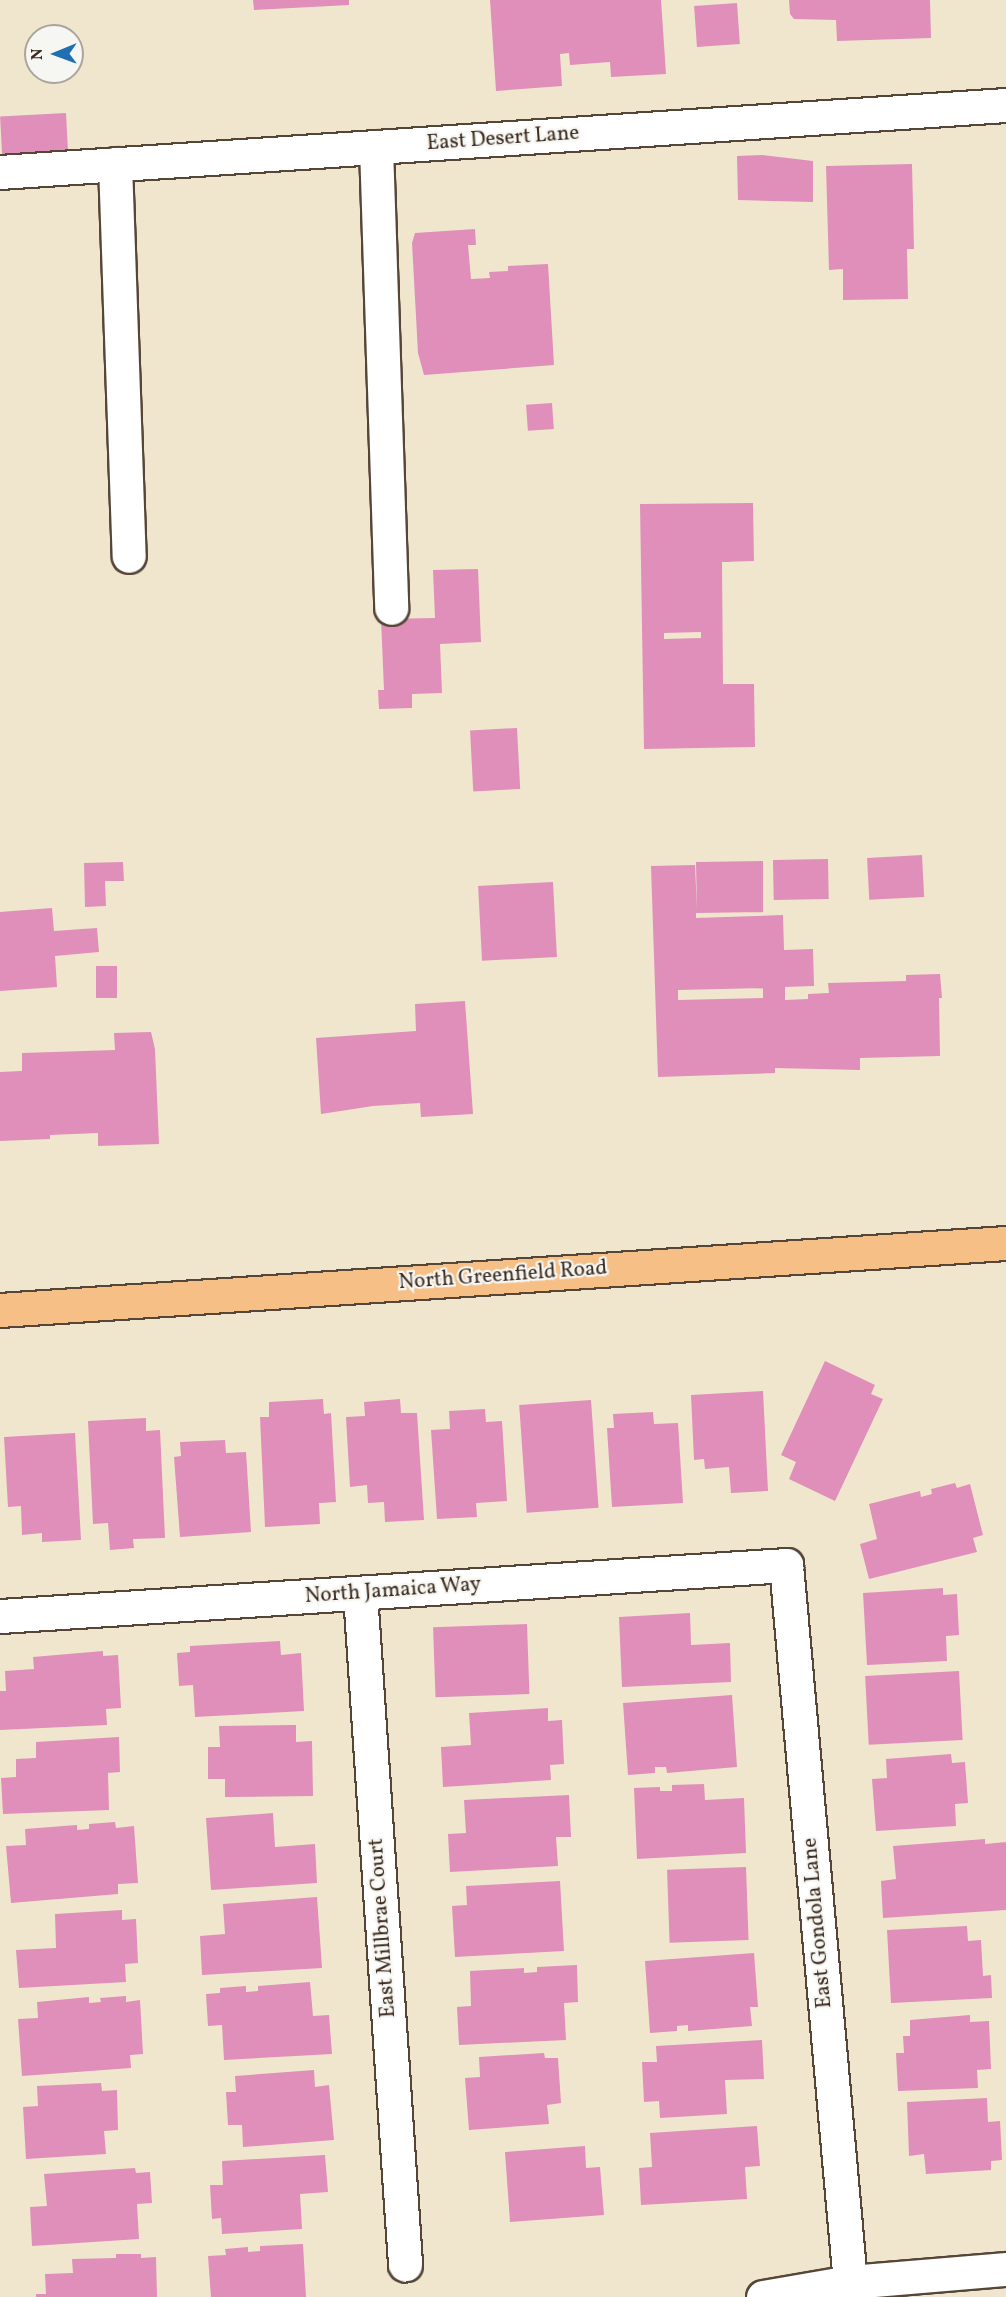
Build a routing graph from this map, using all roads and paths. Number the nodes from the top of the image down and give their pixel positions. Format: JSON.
{"nodes":[{"id":1,"x":1006,"y":105,"type":"edge"},
{"id":2,"x":376,"y":147,"type":"junction"},
{"id":3,"x":116,"y":164,"type":"junction"},
{"id":4,"x":0,"y":172,"type":"edge"},
{"id":5,"x":129,"y":556,"type":"dead end"},
{"id":6,"x":391,"y":608,"type":"dead end"},
{"id":7,"x":1006,"y":1244,"type":"edge"},
{"id":8,"x":0,"y":1310,"type":"edge"},
{"id":9,"x":786,"y":1565,"type":"joint"},
{"id":10,"x":360,"y":1593,"type":"junction"},
{"id":11,"x":0,"y":1616,"type":"edge"},
{"id":12,"x":405,"y":2264,"type":"dead end"},
{"id":13,"x":1006,"y":2269,"type":"edge"},
{"id":14,"x":850,"y":2282,"type":"junction"},
{"id":15,"x":763,"y":2297,"type":"edge"}],
"edges":[{"from":1,"to":2,"type":"street","name":"East Desert Lane"},
{"from":2,"to":3,"type":"street","name":"East Desert Lane"},
{"from":2,"to":6,"type":"street"},
{"from":3,"to":4,"type":"street","name":"East Desert Lane"},
{"from":3,"to":5,"type":"street"},
{"from":7,"to":8,"type":"main road","name":"North Greenfield Road"},
{"from":9,"to":10,"type":"street","name":"North Jamaica Way"},
{"from":9,"to":14,"type":"street","name":"East Gondola Lane"},
{"from":10,"to":11,"type":"street","name":"North Jamaica Way"},
{"from":10,"to":12,"type":"street","name":"East Millbrae Court"},
{"from":13,"to":14,"type":"street"},
{"from":14,"to":15,"type":"street"}]}
